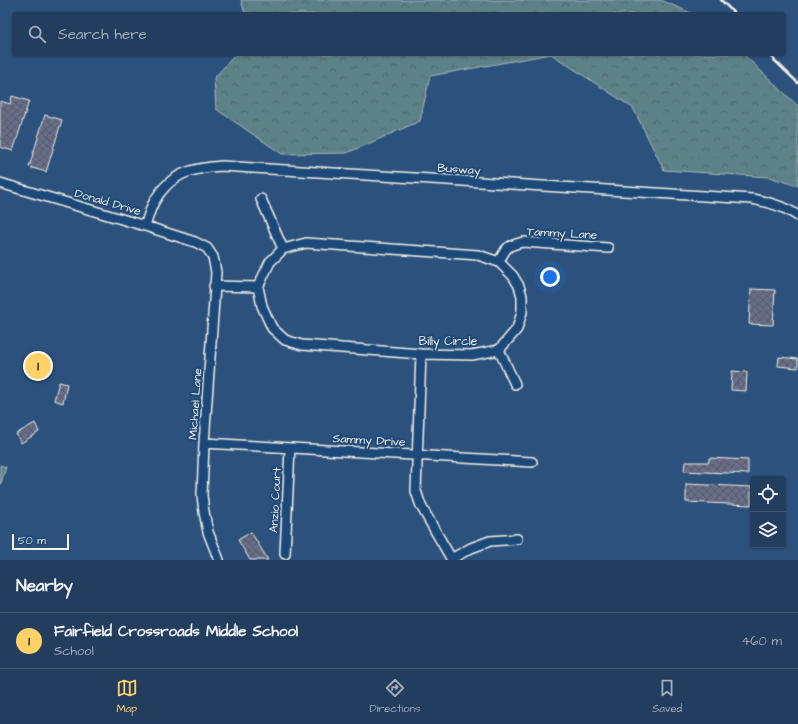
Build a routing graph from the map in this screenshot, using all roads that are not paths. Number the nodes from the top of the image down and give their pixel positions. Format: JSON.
{"nodes":[{"id":1,"x":0,"y":183,"type":"edge"},
{"id":2,"x":261,"y":199,"type":"dead end"},
{"id":3,"x":798,"y":216,"type":"edge"},
{"id":4,"x":146,"y":226,"type":"junction"},
{"id":5,"x":207,"y":248,"type":"joint"},
{"id":6,"x":608,"y":248,"type":"dead end"},
{"id":7,"x":283,"y":249,"type":"junction"},
{"id":8,"x":499,"y":262,"type":"junction"},
{"id":9,"x":214,"y":286,"type":"junction"},
{"id":10,"x":258,"y":287,"type":"junction"},
{"id":11,"x":499,"y":350,"type":"junction"},
{"id":12,"x":422,"y":354,"type":"junction"},
{"id":13,"x":515,"y":384,"type":"dead end"},
{"id":14,"x":204,"y":443,"type":"junction"},
{"id":15,"x":290,"y":448,"type":"junction"},
{"id":16,"x":416,"y":454,"type":"junction"},
{"id":17,"x":532,"y":462,"type":"dead end"},
{"id":18,"x":517,"y":539,"type":"dead end"},
{"id":19,"x":285,"y":554,"type":"dead end"},
{"id":20,"x":451,"y":559,"type":"edge"},
{"id":21,"x":219,"y":560,"type":"edge"}],
"edges":[{"from":1,"to":4,"type":"street","name":"Donald Drive"},
{"from":2,"to":7,"type":"street"},
{"from":3,"to":4,"type":"street","name":"Busway"},
{"from":4,"to":5,"type":"street","name":"Donald Drive"},
{"from":5,"to":9,"type":"street","name":"Michael Lane"},
{"from":6,"to":8,"type":"street","name":"Tammy Lane"},
{"from":7,"to":8,"type":"street"},
{"from":7,"to":10,"type":"street"},
{"from":8,"to":11,"type":"street"},
{"from":9,"to":10,"type":"street"},
{"from":9,"to":14,"type":"street","name":"Michael Lane"},
{"from":10,"to":12,"type":"street","name":"Billy Circle"},
{"from":11,"to":12,"type":"street","name":"Billy Circle"},
{"from":11,"to":13,"type":"street"},
{"from":12,"to":16,"type":"street"},
{"from":14,"to":15,"type":"street","name":"Sammy Drive"},
{"from":14,"to":21,"type":"street","name":"Michael Lane"},
{"from":15,"to":16,"type":"street","name":"Sammy Drive"},
{"from":15,"to":19,"type":"street","name":"Anzio Court"},
{"from":16,"to":17,"type":"street","name":"Sammy Drive"},
{"from":16,"to":20,"type":"street"},
{"from":18,"to":20,"type":"street"}]}
